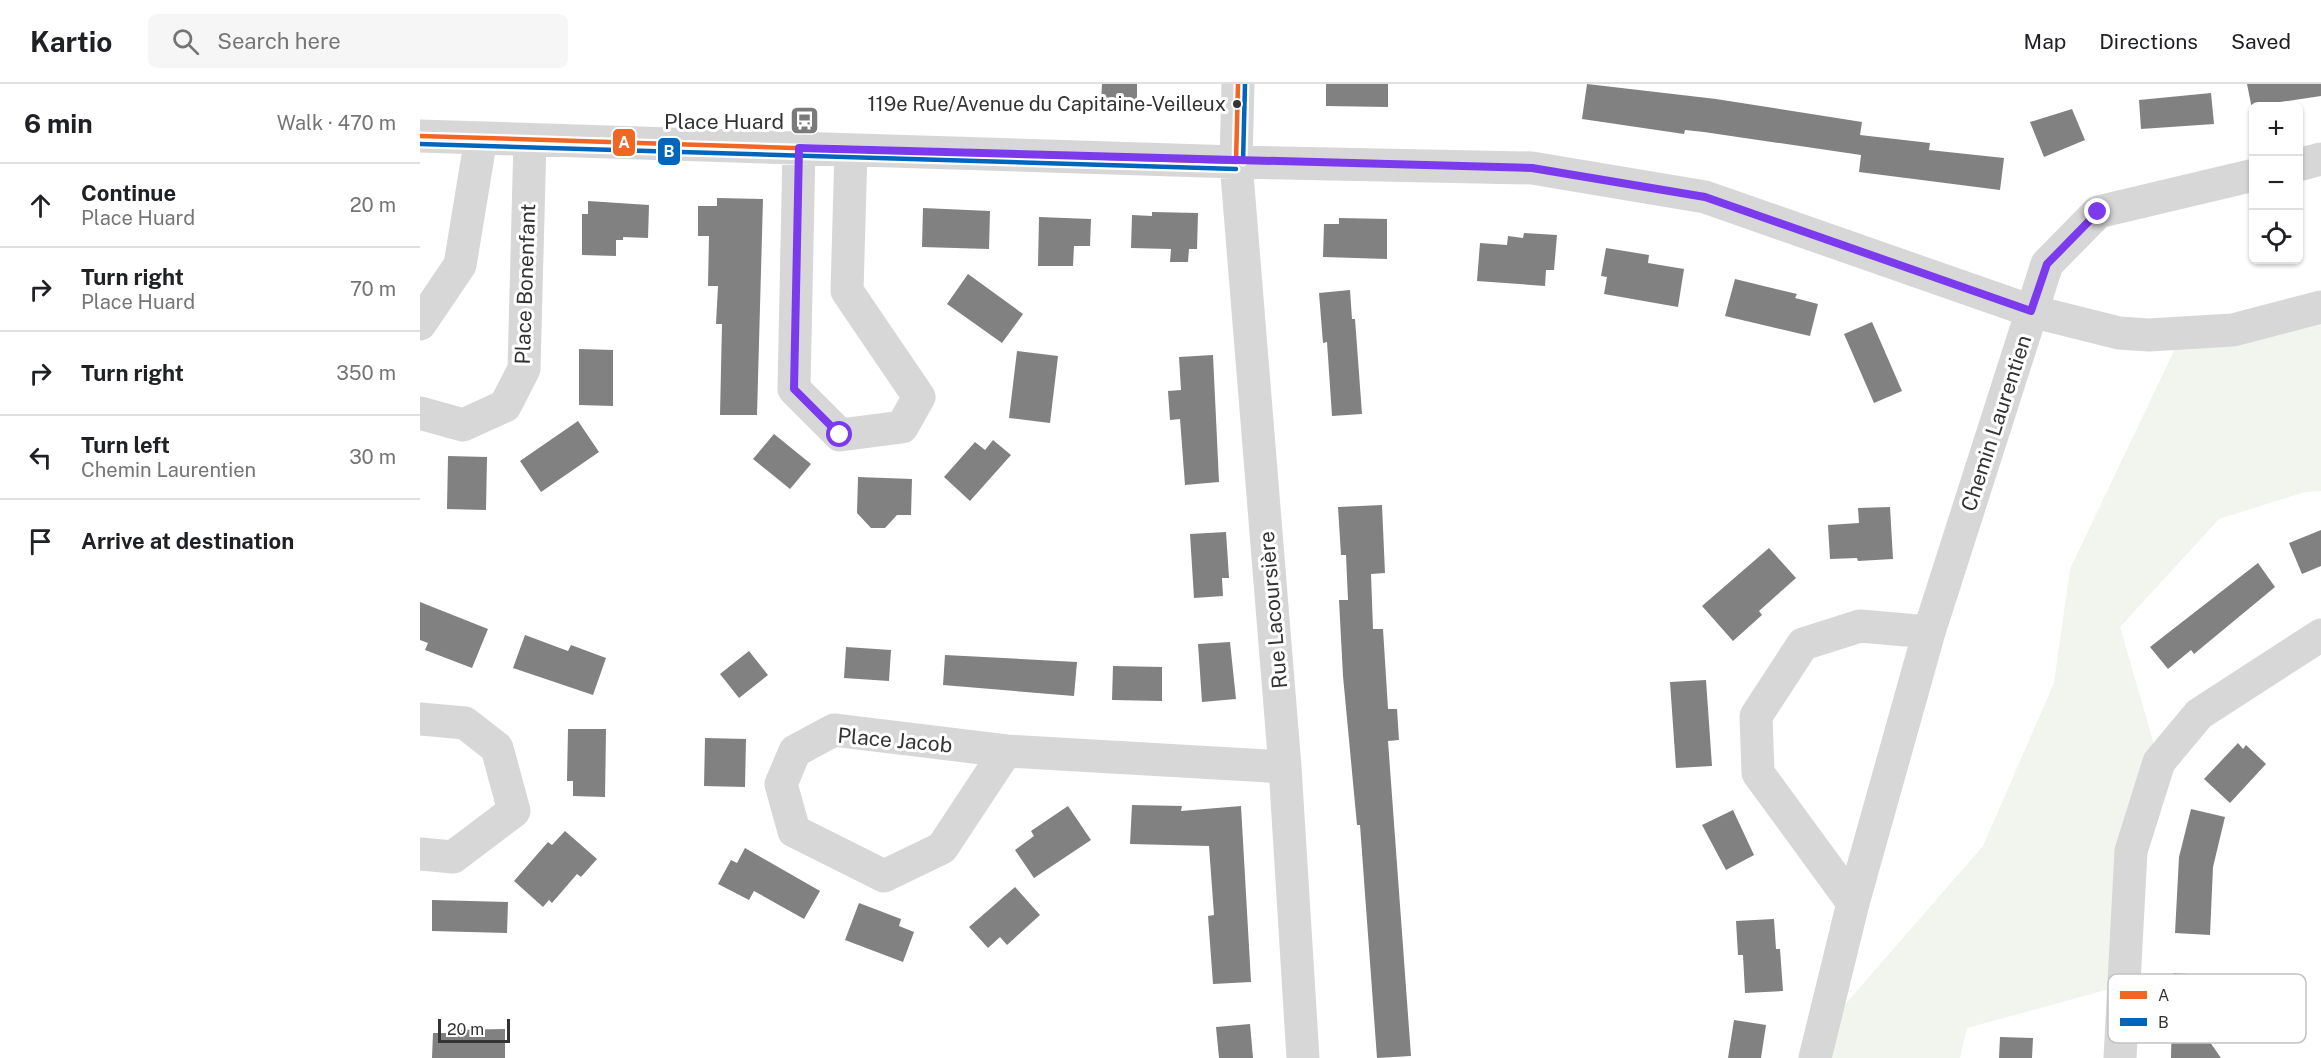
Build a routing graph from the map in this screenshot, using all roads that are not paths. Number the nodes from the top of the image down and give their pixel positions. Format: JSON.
{"nodes":[{"id":1,"x":1239,"y":84,"type":"edge"},
{"id":2,"x":420,"y":136,"type":"edge"},
{"id":3,"x":481,"y":138,"type":"junction"},
{"id":4,"x":530,"y":140,"type":"junction"},
{"id":5,"x":799,"y":148,"type":"junction"},
{"id":6,"x":851,"y":150,"type":"junction"},
{"id":7,"x":2321,"y":159,"type":"edge"},
{"id":8,"x":1236,"y":162,"type":"junction"},
{"id":9,"x":2303,"y":164,"type":"edge"},
{"id":10,"x":2249,"y":176,"type":"edge"},
{"id":11,"x":2321,"y":308,"type":"edge"},
{"id":12,"x":2031,"y":311,"type":"junction"},
{"id":13,"x":420,"y":324,"type":"edge"},
{"id":14,"x":420,"y":413,"type":"edge"},
{"id":15,"x":1929,"y":632,"type":"junction"},
{"id":16,"x":2321,"y":635,"type":"edge"},
{"id":17,"x":420,"y":720,"type":"edge"},
{"id":18,"x":1006,"y":751,"type":"junction"},
{"id":19,"x":1285,"y":766,"type":"junction"},
{"id":20,"x":420,"y":854,"type":"edge"},
{"id":21,"x":1852,"y":903,"type":"junction"},
{"id":22,"x":2124,"y":974,"type":"edge"},
{"id":23,"x":2121,"y":1043,"type":"edge"},
{"id":24,"x":1303,"y":1058,"type":"edge"},
{"id":25,"x":1815,"y":1058,"type":"edge"},
{"id":26,"x":2120,"y":1058,"type":"edge"}],
"edges":[{"from":1,"to":8,"type":"street","name":"Rue Lacoursière"},
{"from":2,"to":3,"type":"street"},
{"from":3,"to":4,"type":"street"},
{"from":3,"to":13,"type":"street"},
{"from":4,"to":5,"type":"street"},
{"from":4,"to":14,"type":"street","name":"Place Bonenfant"},
{"from":5,"to":6,"type":"street"},
{"from":5,"to":6,"type":"street"},
{"from":6,"to":8,"type":"street"},
{"from":7,"to":9,"type":"street"},
{"from":8,"to":12,"type":"street"},
{"from":8,"to":19,"type":"street","name":"Rue Lacoursière"},
{"from":10,"to":12,"type":"street","name":"Chemin Laurentien"},
{"from":11,"to":12,"type":"street"},
{"from":12,"to":15,"type":"street","name":"Chemin Laurentien"},
{"from":15,"to":21,"type":"street","name":"Chemin Laurentien"},
{"from":15,"to":21,"type":"street"},
{"from":16,"to":22,"type":"street"},
{"from":17,"to":20,"type":"street"},
{"from":18,"to":18,"type":"street","name":"Place Jacob"},
{"from":18,"to":19,"type":"street","name":"Place Jacob"},
{"from":19,"to":24,"type":"street","name":"Rue Lacoursière"},
{"from":21,"to":25,"type":"street","name":"Chemin Laurentien"},
{"from":23,"to":26,"type":"street"}]}
